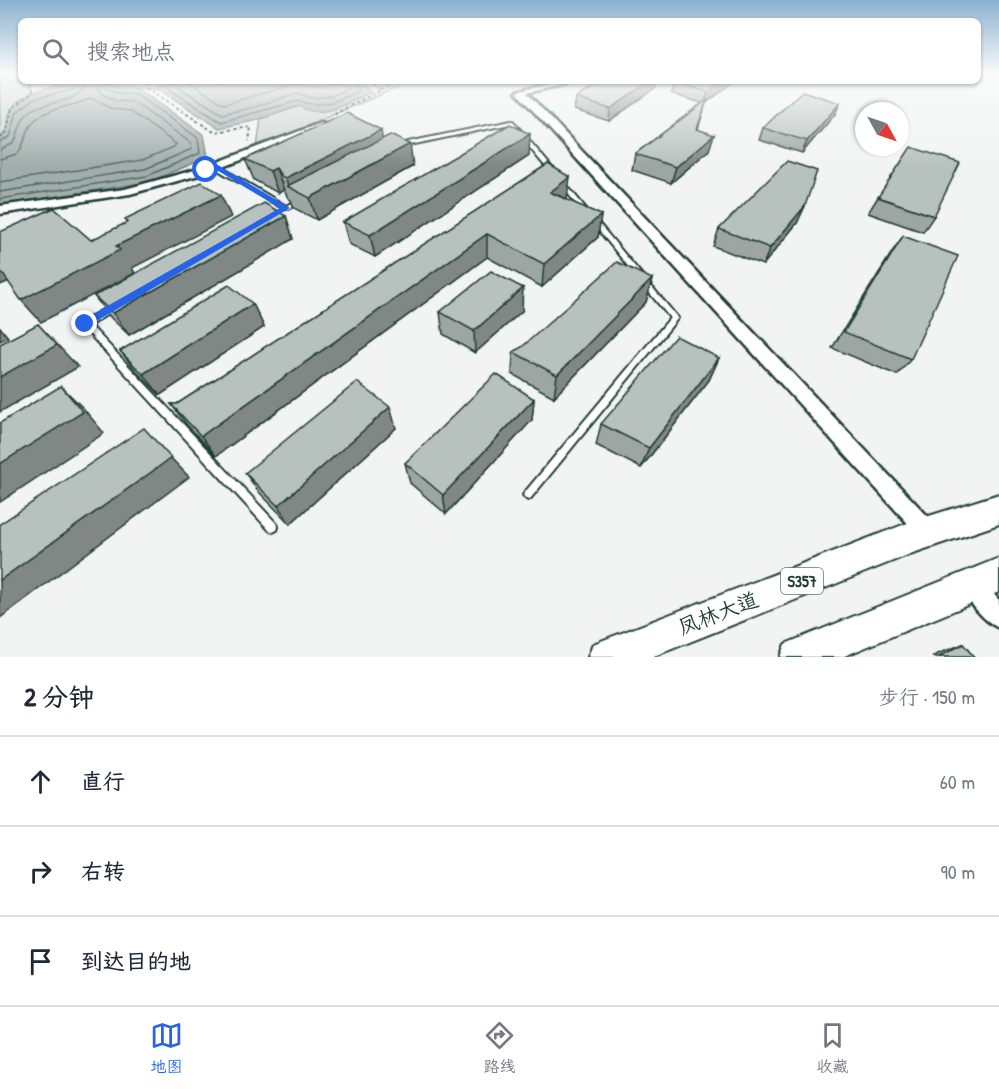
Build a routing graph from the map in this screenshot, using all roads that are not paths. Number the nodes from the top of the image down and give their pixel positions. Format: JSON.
{"nodes":[{"id":1,"x":532,"y":104,"type":"edge"},
{"id":2,"x":334,"y":121,"type":"edge"},
{"id":3,"x":397,"y":149,"type":"edge"},
{"id":4,"x":215,"y":166,"type":"junction"},
{"id":5,"x":306,"y":197,"type":"edge"},
{"id":6,"x":286,"y":208,"type":"junction"},
{"id":7,"x":0,"y":210,"type":"edge"},
{"id":8,"x":276,"y":214,"type":"edge"},
{"id":9,"x":125,"y":301,"type":"edge"},
{"id":10,"x":528,"y":495,"type":"dead end"},
{"id":11,"x":999,"y":509,"type":"edge"},
{"id":12,"x":273,"y":527,"type":"edge"},
{"id":13,"x":929,"y":532,"type":"junction"},
{"id":14,"x":985,"y":580,"type":"edge"},
{"id":15,"x":999,"y":617,"type":"edge"},
{"id":16,"x":606,"y":657,"type":"edge"},
{"id":17,"x":798,"y":657,"type":"edge"}],
"edges":[{"from":1,"to":13,"type":"street"},
{"from":2,"to":4,"type":"street"},
{"from":3,"to":10,"type":"lane"},
{"from":4,"to":6,"type":"lane"},
{"from":4,"to":7,"type":"street"},
{"from":5,"to":6,"type":"lane"},
{"from":6,"to":8,"type":"lane"},
{"from":9,"to":12,"type":"lane"},
{"from":11,"to":13,"type":"main road","name":"凤林大道","number":"S357"},
{"from":13,"to":16,"type":"main road","name":"凤林大道","number":"S357"},
{"from":14,"to":15,"type":"street"},
{"from":14,"to":17,"type":"main road"}]}
